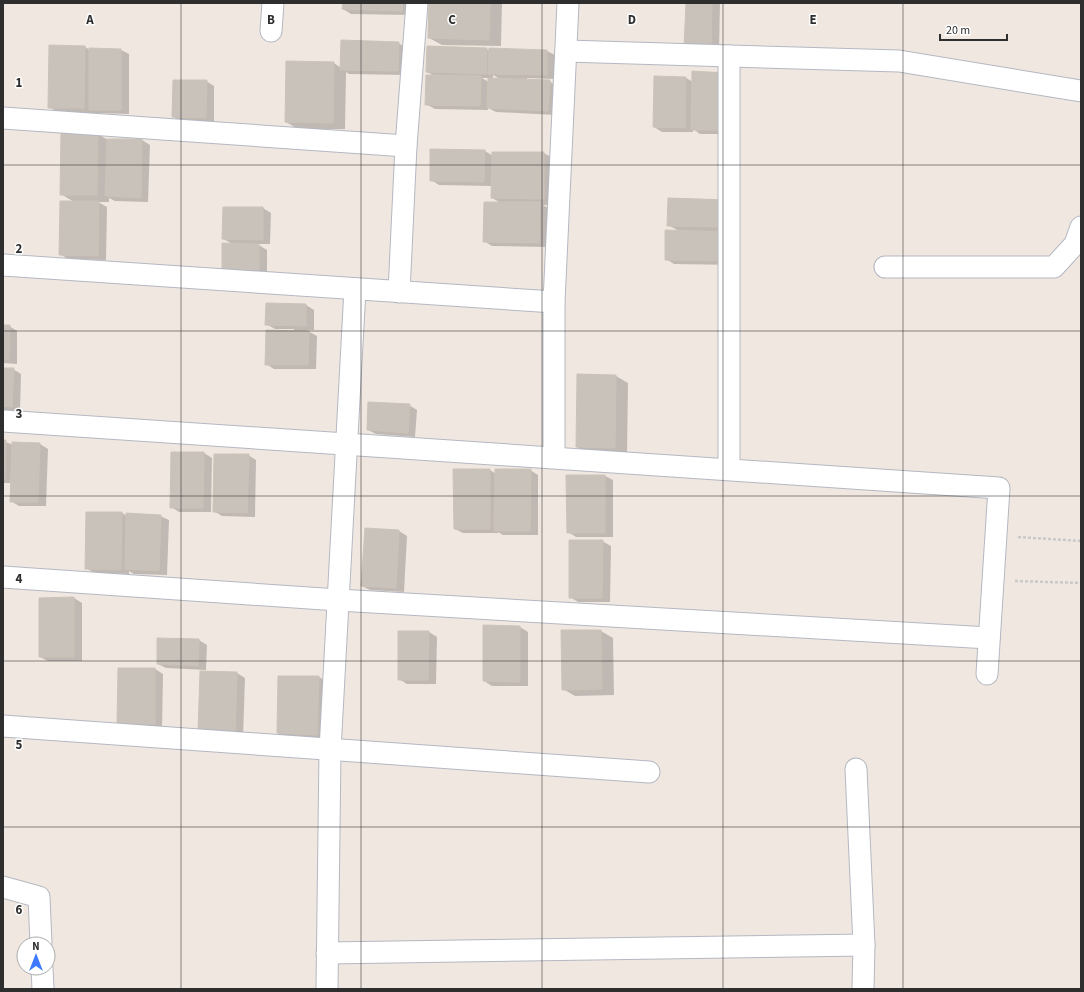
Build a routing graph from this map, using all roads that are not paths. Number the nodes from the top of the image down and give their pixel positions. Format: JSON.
{"nodes":[{"id":1,"x":273,"y":3,"type":"edge"},
{"id":2,"x":417,"y":3,"type":"edge"},
{"id":3,"x":568,"y":3,"type":"edge"},
{"id":4,"x":271,"y":32,"type":"dead end"},
{"id":5,"x":566,"y":51,"type":"junction"},
{"id":6,"x":729,"y":56,"type":"junction"},
{"id":7,"x":1081,"y":91,"type":"edge"},
{"id":8,"x":3,"y":118,"type":"edge"},
{"id":9,"x":406,"y":146,"type":"junction"},
{"id":10,"x":1081,"y":227,"type":"edge"},
{"id":11,"x":3,"y":266,"type":"edge"},
{"id":12,"x":885,"y":267,"type":"dead end"},
{"id":13,"x":355,"y":289,"type":"junction"},
{"id":14,"x":399,"y":292,"type":"junction"},
{"id":15,"x":554,"y":302,"type":"junction"},
{"id":16,"x":3,"y":421,"type":"edge"},
{"id":17,"x":346,"y":444,"type":"junction"},
{"id":18,"x":554,"y":458,"type":"junction"},
{"id":19,"x":729,"y":469,"type":"junction"},
{"id":20,"x":3,"y":577,"type":"edge"},
{"id":21,"x":338,"y":600,"type":"junction"},
{"id":22,"x":989,"y":638,"type":"junction"},
{"id":23,"x":987,"y":674,"type":"dead end"},
{"id":24,"x":3,"y":726,"type":"edge"},
{"id":25,"x":330,"y":750,"type":"junction"},
{"id":26,"x":856,"y":769,"type":"dead end"},
{"id":27,"x":649,"y":772,"type":"dead end"},
{"id":28,"x":3,"y":886,"type":"edge"},
{"id":29,"x":41,"y":936,"type":"edge"},
{"id":30,"x":864,"y":945,"type":"junction"},
{"id":31,"x":327,"y":953,"type":"junction"},
{"id":32,"x":42,"y":976,"type":"edge"},
{"id":33,"x":43,"y":989,"type":"edge"},
{"id":34,"x":328,"y":989,"type":"edge"},
{"id":35,"x":863,"y":989,"type":"edge"}],
"edges":[{"from":1,"to":4,"type":"street"},
{"from":2,"to":9,"type":"street"},
{"from":3,"to":5,"type":"street"},
{"from":5,"to":6,"type":"street"},
{"from":5,"to":15,"type":"street"},
{"from":6,"to":7,"type":"street"},
{"from":6,"to":19,"type":"street"},
{"from":8,"to":9,"type":"street"},
{"from":9,"to":14,"type":"street"},
{"from":10,"to":12,"type":"street"},
{"from":11,"to":13,"type":"street"},
{"from":13,"to":14,"type":"street"},
{"from":13,"to":17,"type":"street"},
{"from":14,"to":15,"type":"street"},
{"from":15,"to":18,"type":"street"},
{"from":16,"to":17,"type":"street"},
{"from":17,"to":18,"type":"street"},
{"from":17,"to":21,"type":"street"},
{"from":18,"to":19,"type":"street"},
{"from":19,"to":22,"type":"street"},
{"from":20,"to":21,"type":"street"},
{"from":21,"to":22,"type":"street"},
{"from":21,"to":25,"type":"street"},
{"from":22,"to":23,"type":"street"},
{"from":24,"to":25,"type":"street"},
{"from":25,"to":27,"type":"street"},
{"from":25,"to":31,"type":"street"},
{"from":26,"to":30,"type":"street"},
{"from":28,"to":29,"type":"street"},
{"from":30,"to":31,"type":"street"},
{"from":30,"to":35,"type":"street"},
{"from":31,"to":34,"type":"street"},
{"from":32,"to":33,"type":"street"}]}
